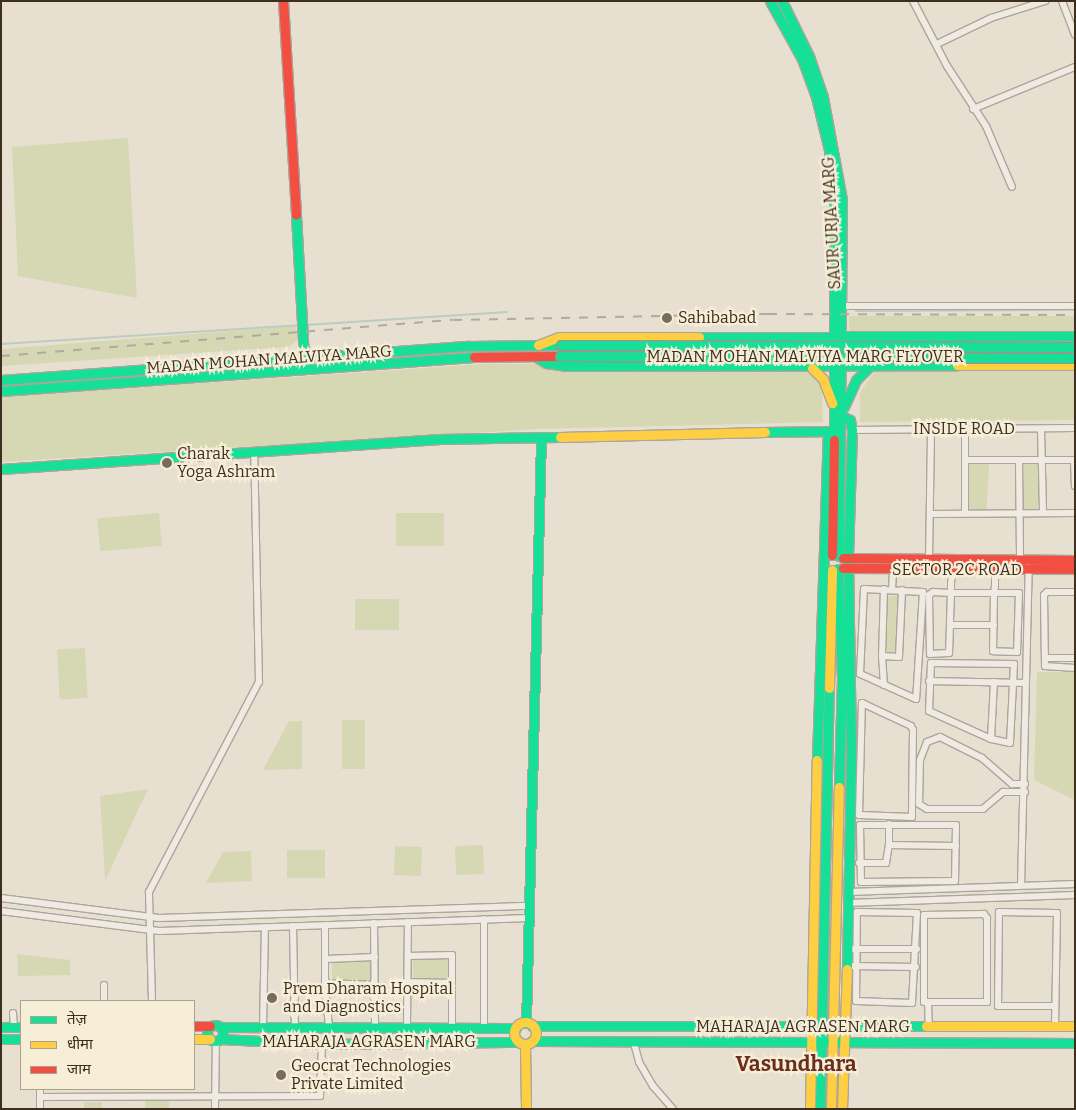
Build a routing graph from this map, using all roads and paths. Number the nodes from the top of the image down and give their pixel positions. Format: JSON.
{"nodes":[{"id":1,"x":283,"y":1,"type":"edge"},
{"id":2,"x":770,"y":1,"type":"edge"},
{"id":3,"x":782,"y":1,"type":"edge"},
{"id":4,"x":913,"y":1,"type":"edge"},
{"id":5,"x":1045,"y":1,"type":"edge"},
{"id":6,"x":1062,"y":1,"type":"edge"},
{"id":7,"x":1075,"y":35,"type":"edge"},
{"id":8,"x":937,"y":44,"type":"junction"},
{"id":9,"x":1075,"y":67,"type":"edge"},
{"id":10,"x":973,"y":109,"type":"junction"},
{"id":11,"x":1012,"y":187,"type":"dead end"},
{"id":12,"x":843,"y":306,"type":"junction"},
{"id":13,"x":1075,"y":306,"type":"edge"},
{"id":14,"x":1075,"y":336,"type":"edge"},
{"id":15,"x":839,"y":338,"type":"junction"},
{"id":16,"x":538,"y":345,"type":"junction"},
{"id":17,"x":1075,"y":347,"type":"edge"},
{"id":18,"x":536,"y":356,"type":"junction"},
{"id":19,"x":304,"y":357,"type":"junction"},
{"id":20,"x":1075,"y":358,"type":"edge"},
{"id":21,"x":1075,"y":365,"type":"edge"},
{"id":22,"x":870,"y":366,"type":"junction"},
{"id":23,"x":839,"y":367,"type":"junction"},
{"id":24,"x":812,"y":368,"type":"junction"},
{"id":25,"x":1,"y":380,"type":"edge"},
{"id":26,"x":1,"y":391,"type":"edge"},
{"id":27,"x":839,"y":412,"type":"junction"},
{"id":28,"x":1075,"y":428,"type":"edge"},
{"id":29,"x":932,"y":429,"type":"junction"},
{"id":30,"x":965,"y":429,"type":"junction"},
{"id":31,"x":1042,"y":429,"type":"junction"},
{"id":32,"x":852,"y":430,"type":"junction"},
{"id":33,"x":831,"y":431,"type":"junction"},
{"id":34,"x":541,"y":437,"type":"junction"},
{"id":35,"x":254,"y":452,"type":"junction"},
{"id":36,"x":965,"y":460,"type":"junction"},
{"id":37,"x":1019,"y":460,"type":"junction"},
{"id":38,"x":1042,"y":460,"type":"junction"},
{"id":39,"x":1074,"y":460,"type":"edge"},
{"id":40,"x":1,"y":468,"type":"edge"},
{"id":41,"x":1075,"y":486,"type":"edge"},
{"id":42,"x":965,"y":513,"type":"junction"},
{"id":43,"x":1020,"y":513,"type":"junction"},
{"id":44,"x":1042,"y":513,"type":"junction"},
{"id":45,"x":1075,"y":513,"type":"edge"},
{"id":46,"x":930,"y":514,"type":"junction"},
{"id":47,"x":840,"y":532,"type":"junction"},
{"id":48,"x":849,"y":547,"type":"junction"},
{"id":49,"x":840,"y":557,"type":"junction"},
{"id":50,"x":859,"y":558,"type":"junction"},
{"id":51,"x":929,"y":560,"type":"junction"},
{"id":52,"x":1024,"y":560,"type":"junction"},
{"id":53,"x":1075,"y":560,"type":"edge"},
{"id":54,"x":840,"y":569,"type":"junction"},
{"id":55,"x":1075,"y":569,"type":"edge"},
{"id":56,"x":893,"y":570,"type":"junction"},
{"id":57,"x":952,"y":570,"type":"junction"},
{"id":58,"x":995,"y":570,"type":"junction"},
{"id":59,"x":1029,"y":570,"type":"junction"},
{"id":60,"x":832,"y":586,"type":"junction"},
{"id":61,"x":884,"y":589,"type":"junction"},
{"id":62,"x":892,"y":590,"type":"junction"},
{"id":63,"x":902,"y":590,"type":"junction"},
{"id":64,"x":1075,"y":592,"type":"edge"},
{"id":65,"x":951,"y":593,"type":"junction"},
{"id":66,"x":994,"y":593,"type":"junction"},
{"id":67,"x":822,"y":598,"type":"junction"},
{"id":68,"x":994,"y":624,"type":"junction"},
{"id":69,"x":950,"y":625,"type":"junction"},
{"id":70,"x":882,"y":656,"type":"junction"},
{"id":71,"x":1045,"y":658,"type":"junction"},
{"id":72,"x":1075,"y":658,"type":"edge"},
{"id":73,"x":1075,"y":668,"type":"edge"},
{"id":74,"x":929,"y":681,"type":"junction"},
{"id":75,"x":994,"y":682,"type":"junction"},
{"id":76,"x":1014,"y":682,"type":"junction"},
{"id":77,"x":1026,"y":683,"type":"junction"},
{"id":78,"x":884,"y":685,"type":"junction"},
{"id":79,"x":991,"y":739,"type":"junction"},
{"id":80,"x":855,"y":759,"type":"junction"},
{"id":81,"x":1025,"y":784,"type":"junction"},
{"id":82,"x":1024,"y":792,"type":"junction"},
{"id":83,"x":888,"y":824,"type":"junction"},
{"id":84,"x":855,"y":828,"type":"junction"},
{"id":85,"x":889,"y":845,"type":"junction"},
{"id":86,"x":956,"y":846,"type":"junction"},
{"id":87,"x":859,"y":863,"type":"junction"},
{"id":88,"x":1075,"y":884,"type":"edge"},
{"id":89,"x":1021,"y":885,"type":"junction"},
{"id":90,"x":849,"y":892,"type":"junction"},
{"id":91,"x":1075,"y":895,"type":"edge"},
{"id":92,"x":1,"y":898,"type":"edge"},
{"id":93,"x":16,"y":900,"type":"junction"},
{"id":94,"x":848,"y":903,"type":"junction"},
{"id":95,"x":530,"y":906,"type":"junction"},
{"id":96,"x":1,"y":912,"type":"edge"},
{"id":97,"x":14,"y":913,"type":"junction"},
{"id":98,"x":149,"y":916,"type":"junction"},
{"id":99,"x":530,"y":918,"type":"junction"},
{"id":100,"x":484,"y":919,"type":"junction"},
{"id":101,"x":408,"y":922,"type":"junction"},
{"id":102,"x":374,"y":923,"type":"junction"},
{"id":103,"x":325,"y":925,"type":"junction"},
{"id":104,"x":293,"y":926,"type":"junction"},
{"id":105,"x":265,"y":927,"type":"junction"},
{"id":106,"x":150,"y":929,"type":"junction"},
{"id":107,"x":852,"y":949,"type":"junction"},
{"id":108,"x":917,"y":949,"type":"junction"},
{"id":109,"x":408,"y":956,"type":"junction"},
{"id":110,"x":376,"y":957,"type":"junction"},
{"id":111,"x":326,"y":959,"type":"junction"},
{"id":112,"x":851,"y":966,"type":"junction"},
{"id":113,"x":916,"y":967,"type":"junction"},
{"id":114,"x":406,"y":982,"type":"junction"},
{"id":115,"x":325,"y":983,"type":"junction"},
{"id":116,"x":452,"y":983,"type":"junction"},
{"id":117,"x":104,"y":985,"type":"dead end"},
{"id":118,"x":375,"y":985,"type":"junction"},
{"id":119,"x":104,"y":1000,"type":"edge"},
{"id":120,"x":152,"y":1000,"type":"edge"},
{"id":121,"x":928,"y":1003,"type":"junction"},
{"id":122,"x":1055,"y":1006,"type":"junction"},
{"id":123,"x":14,"y":1013,"type":"dead end"},
{"id":124,"x":529,"y":1024,"type":"junction"},
{"id":125,"x":195,"y":1026,"type":"edge"},
{"id":126,"x":1055,"y":1026,"type":"junction"},
{"id":127,"x":1075,"y":1026,"type":"edge"},
{"id":128,"x":1,"y":1027,"type":"edge"},
{"id":129,"x":18,"y":1027,"type":"edge"},
{"id":130,"x":215,"y":1027,"type":"junction"},
{"id":131,"x":375,"y":1027,"type":"junction"},
{"id":132,"x":407,"y":1027,"type":"junction"},
{"id":133,"x":484,"y":1027,"type":"junction"},
{"id":134,"x":813,"y":1027,"type":"junction"},
{"id":135,"x":828,"y":1027,"type":"junction"},
{"id":136,"x":846,"y":1027,"type":"junction"},
{"id":137,"x":929,"y":1027,"type":"junction"},
{"id":138,"x":263,"y":1028,"type":"junction"},
{"id":139,"x":295,"y":1028,"type":"junction"},
{"id":140,"x":329,"y":1028,"type":"junction"},
{"id":141,"x":452,"y":1028,"type":"junction"},
{"id":142,"x":516,"y":1028,"type":"junction"},
{"id":143,"x":195,"y":1039,"type":"edge"},
{"id":144,"x":1,"y":1040,"type":"edge"},
{"id":145,"x":20,"y":1040,"type":"edge"},
{"id":146,"x":215,"y":1040,"type":"junction"},
{"id":147,"x":525,"y":1042,"type":"junction"},
{"id":148,"x":634,"y":1043,"type":"junction"},
{"id":149,"x":812,"y":1043,"type":"junction"},
{"id":150,"x":827,"y":1043,"type":"junction"},
{"id":151,"x":844,"y":1043,"type":"junction"},
{"id":152,"x":1075,"y":1043,"type":"edge"},
{"id":153,"x":322,"y":1044,"type":"junction"},
{"id":154,"x":40,"y":1090,"type":"edge"},
{"id":155,"x":40,"y":1097,"type":"junction"},
{"id":156,"x":215,"y":1097,"type":"junction"},
{"id":157,"x":831,"y":1108,"type":"edge"},
{"id":158,"x":40,"y":1109,"type":"edge"},
{"id":159,"x":215,"y":1109,"type":"edge"},
{"id":160,"x":526,"y":1109,"type":"edge"},
{"id":161,"x":673,"y":1109,"type":"edge"},
{"id":162,"x":810,"y":1109,"type":"edge"},
{"id":163,"x":820,"y":1109,"type":"edge"},
{"id":164,"x":842,"y":1109,"type":"edge"}],
"edges":[{"from":1,"to":19,"type":"street"},
{"from":2,"to":15,"type":"street","name":"SAUR URJA MARG"},
{"from":3,"to":12,"type":"street","name":"SAUR URJA MARG"},
{"from":4,"to":8,"type":"street"},
{"from":5,"to":8,"type":"street"},
{"from":6,"to":7,"type":"street"},
{"from":8,"to":10,"type":"street"},
{"from":9,"to":10,"type":"street"},
{"from":10,"to":11,"type":"street"},
{"from":12,"to":13,"type":"street"},
{"from":12,"to":15,"type":"street","name":"SAUR URJA MARG"},
{"from":14,"to":15,"type":"street"},
{"from":15,"to":16,"type":"street"},
{"from":15,"to":23,"type":"street"},
{"from":16,"to":17,"type":"street","name":"MADAN MOHAN MALVIYA MARG FLYOVER","bridge":true},
{"from":16,"to":19,"type":"street","name":"MADAN MOHAN MALVIYA MARG"},
{"from":18,"to":20,"type":"street","name":"MADAN MOHAN MALVIYA MARG FLYOVER","bridge":true},
{"from":18,"to":24,"type":"street"},
{"from":18,"to":26,"type":"street","name":"MADAN MOHAN MALVIYA MARG"},
{"from":19,"to":25,"type":"street","name":"MADAN MOHAN MALVIYA MARG"},
{"from":21,"to":22,"type":"street"},
{"from":22,"to":23,"type":"street"},
{"from":22,"to":27,"type":"street"},
{"from":23,"to":24,"type":"street"},
{"from":23,"to":27,"type":"street"},
{"from":24,"to":27,"type":"street"},
{"from":27,"to":32,"type":"street"},
{"from":27,"to":33,"type":"street"},
{"from":27,"to":47,"type":"street"},
{"from":28,"to":31,"type":"street","name":"INSIDE ROAD"},
{"from":29,"to":30,"type":"street","name":"INSIDE ROAD"},
{"from":29,"to":32,"type":"street","name":"INSIDE ROAD"},
{"from":29,"to":46,"type":"street"},
{"from":30,"to":31,"type":"street","name":"INSIDE ROAD"},
{"from":30,"to":36,"type":"street"},
{"from":31,"to":38,"type":"street"},
{"from":32,"to":48,"type":"street"},
{"from":33,"to":34,"type":"street"},
{"from":33,"to":49,"type":"street"},
{"from":33,"to":67,"type":"street"},
{"from":34,"to":35,"type":"street"},
{"from":34,"to":95,"type":"street"},
{"from":35,"to":40,"type":"street"},
{"from":35,"to":98,"type":"street"},
{"from":36,"to":37,"type":"street"},
{"from":36,"to":42,"type":"street"},
{"from":37,"to":38,"type":"street"},
{"from":37,"to":43,"type":"street"},
{"from":38,"to":39,"type":"street"},
{"from":38,"to":44,"type":"street"},
{"from":39,"to":41,"type":"street"},
{"from":42,"to":43,"type":"street"},
{"from":42,"to":46,"type":"street"},
{"from":43,"to":44,"type":"street"},
{"from":43,"to":52,"type":"street"},
{"from":44,"to":45,"type":"street"},
{"from":46,"to":51,"type":"street"},
{"from":47,"to":48,"type":"street"},
{"from":47,"to":49,"type":"street"},
{"from":48,"to":49,"type":"street"},
{"from":48,"to":50,"type":"street"},
{"from":49,"to":50,"type":"street","name":"SECTOR 2C ROAD"},
{"from":49,"to":54,"type":"street"},
{"from":49,"to":54,"type":"street"},
{"from":50,"to":51,"type":"street","name":"SECTOR 2C ROAD"},
{"from":51,"to":52,"type":"street","name":"SECTOR 2C ROAD"},
{"from":52,"to":53,"type":"street","name":"SECTOR 2C ROAD"},
{"from":52,"to":59,"type":"street"},
{"from":54,"to":56,"type":"street","name":"SECTOR 2C ROAD"},
{"from":54,"to":60,"type":"street"},
{"from":54,"to":80,"type":"street"},
{"from":54,"to":135,"type":"street"},
{"from":55,"to":59,"type":"street","name":"SECTOR 2C ROAD"},
{"from":56,"to":57,"type":"street","name":"SECTOR 2C ROAD"},
{"from":56,"to":62,"type":"street"},
{"from":57,"to":58,"type":"street","name":"SECTOR 2C ROAD"},
{"from":57,"to":65,"type":"street"},
{"from":58,"to":59,"type":"street","name":"SECTOR 2C ROAD"},
{"from":58,"to":66,"type":"street"},
{"from":59,"to":77,"type":"street"},
{"from":60,"to":67,"type":"street"},
{"from":60,"to":135,"type":"street"},
{"from":61,"to":62,"type":"street"},
{"from":61,"to":70,"type":"street"},
{"from":61,"to":78,"type":"street"},
{"from":62,"to":63,"type":"street"},
{"from":63,"to":70,"type":"street"},
{"from":63,"to":78,"type":"street"},
{"from":64,"to":71,"type":"street"},
{"from":65,"to":66,"type":"street"},
{"from":65,"to":69,"type":"street"},
{"from":65,"to":69,"type":"street"},
{"from":66,"to":68,"type":"street"},
{"from":66,"to":68,"type":"street"},
{"from":67,"to":134,"type":"street"},
{"from":68,"to":69,"type":"street"},
{"from":70,"to":78,"type":"street"},
{"from":71,"to":72,"type":"street"},
{"from":71,"to":73,"type":"street"},
{"from":74,"to":75,"type":"street"},
{"from":74,"to":76,"type":"street"},
{"from":74,"to":79,"type":"street"},
{"from":75,"to":76,"type":"street"},
{"from":75,"to":79,"type":"street"},
{"from":76,"to":77,"type":"street"},
{"from":76,"to":79,"type":"street"},
{"from":77,"to":81,"type":"street"},
{"from":80,"to":80,"type":"street"},
{"from":80,"to":84,"type":"street"},
{"from":81,"to":82,"type":"street"},
{"from":81,"to":82,"type":"street"},
{"from":82,"to":89,"type":"street"},
{"from":83,"to":84,"type":"street"},
{"from":83,"to":85,"type":"street"},
{"from":83,"to":86,"type":"street"},
{"from":84,"to":87,"type":"street"},
{"from":84,"to":90,"type":"street"},
{"from":85,"to":86,"type":"street"},
{"from":85,"to":87,"type":"street"},
{"from":86,"to":87,"type":"street"},
{"from":88,"to":89,"type":"street"},
{"from":89,"to":90,"type":"street"},
{"from":90,"to":94,"type":"street"},
{"from":91,"to":94,"type":"street"},
{"from":92,"to":93,"type":"street"},
{"from":93,"to":97,"type":"street"},
{"from":93,"to":98,"type":"street"},
{"from":94,"to":107,"type":"street"},
{"from":95,"to":98,"type":"street"},
{"from":95,"to":99,"type":"street"},
{"from":96,"to":97,"type":"street"},
{"from":97,"to":106,"type":"street"},
{"from":98,"to":106,"type":"street"},
{"from":99,"to":100,"type":"street"},
{"from":99,"to":124,"type":"street"},
{"from":100,"to":101,"type":"street"},
{"from":100,"to":133,"type":"street"},
{"from":101,"to":102,"type":"street"},
{"from":101,"to":109,"type":"street"},
{"from":102,"to":103,"type":"street"},
{"from":102,"to":110,"type":"street"},
{"from":103,"to":104,"type":"street"},
{"from":103,"to":111,"type":"street"},
{"from":104,"to":105,"type":"street"},
{"from":104,"to":139,"type":"street"},
{"from":105,"to":106,"type":"street"},
{"from":105,"to":138,"type":"street"},
{"from":106,"to":120,"type":"street"},
{"from":107,"to":108,"type":"street"},
{"from":107,"to":108,"type":"street"},
{"from":107,"to":112,"type":"street"},
{"from":108,"to":113,"type":"street"},
{"from":109,"to":114,"type":"street"},
{"from":109,"to":116,"type":"street"},
{"from":110,"to":111,"type":"street"},
{"from":110,"to":118,"type":"street"},
{"from":111,"to":115,"type":"street"},
{"from":112,"to":113,"type":"street"},
{"from":112,"to":113,"type":"street"},
{"from":112,"to":136,"type":"street"},
{"from":114,"to":116,"type":"street"},
{"from":114,"to":132,"type":"street"},
{"from":115,"to":118,"type":"street"},
{"from":115,"to":140,"type":"street"},
{"from":116,"to":141,"type":"street"},
{"from":117,"to":119,"type":"street"},
{"from":118,"to":131,"type":"street"},
{"from":121,"to":121,"type":"street"},
{"from":121,"to":137,"type":"street"},
{"from":122,"to":122,"type":"street"},
{"from":122,"to":126,"type":"street"},
{"from":123,"to":129,"type":"street"},
{"from":124,"to":134,"type":"street","name":"MAHARAJA AGRASEN MARG"},
{"from":124,"to":142,"type":"street"},
{"from":124,"to":147,"type":"street"},
{"from":125,"to":130,"type":"street","name":"MAHARAJA AGRASEN MARG"},
{"from":126,"to":127,"type":"street","name":"MAHARAJA AGRASEN MARG"},
{"from":126,"to":137,"type":"street","name":"MAHARAJA AGRASEN MARG"},
{"from":128,"to":129,"type":"street"},
{"from":130,"to":138,"type":"street","name":"MAHARAJA AGRASEN MARG"},
{"from":130,"to":146,"type":"street"},
{"from":130,"to":146,"type":"street"},
{"from":131,"to":132,"type":"street","name":"MAHARAJA AGRASEN MARG"},
{"from":131,"to":140,"type":"street","name":"MAHARAJA AGRASEN MARG"},
{"from":132,"to":141,"type":"street","name":"MAHARAJA AGRASEN MARG"},
{"from":133,"to":141,"type":"street","name":"MAHARAJA AGRASEN MARG"},
{"from":133,"to":142,"type":"street","name":"MAHARAJA AGRASEN MARG"},
{"from":134,"to":135,"type":"street","name":"MAHARAJA AGRASEN MARG"},
{"from":134,"to":149,"type":"street"},
{"from":135,"to":136,"type":"street","name":"MAHARAJA AGRASEN MARG"},
{"from":135,"to":150,"type":"street"},
{"from":136,"to":137,"type":"street","name":"MAHARAJA AGRASEN MARG"},
{"from":136,"to":151,"type":"street"},
{"from":138,"to":139,"type":"street","name":"MAHARAJA AGRASEN MARG"},
{"from":139,"to":140,"type":"street","name":"MAHARAJA AGRASEN MARG"},
{"from":142,"to":147,"type":"street"},
{"from":143,"to":146,"type":"street","name":"MAHARAJA AGRASEN MARG"},
{"from":144,"to":145,"type":"street"},
{"from":146,"to":153,"type":"street","name":"MAHARAJA AGRASEN MARG"},
{"from":146,"to":156,"type":"street"},
{"from":147,"to":148,"type":"street","name":"MAHARAJA AGRASEN MARG"},
{"from":147,"to":153,"type":"street","name":"MAHARAJA AGRASEN MARG"},
{"from":147,"to":160,"type":"street"},
{"from":148,"to":149,"type":"street","name":"MAHARAJA AGRASEN MARG"},
{"from":148,"to":161,"type":"street"},
{"from":149,"to":150,"type":"street","name":"MAHARAJA AGRASEN MARG"},
{"from":149,"to":162,"type":"street"},
{"from":150,"to":151,"type":"street","name":"MAHARAJA AGRASEN MARG"},
{"from":150,"to":157,"type":"street"},
{"from":150,"to":163,"type":"street"},
{"from":151,"to":152,"type":"street","name":"MAHARAJA AGRASEN MARG"},
{"from":151,"to":164,"type":"street"},
{"from":153,"to":156,"type":"street"},
{"from":154,"to":155,"type":"street"},
{"from":155,"to":156,"type":"street"},
{"from":155,"to":158,"type":"street"},
{"from":156,"to":159,"type":"street"}]}
